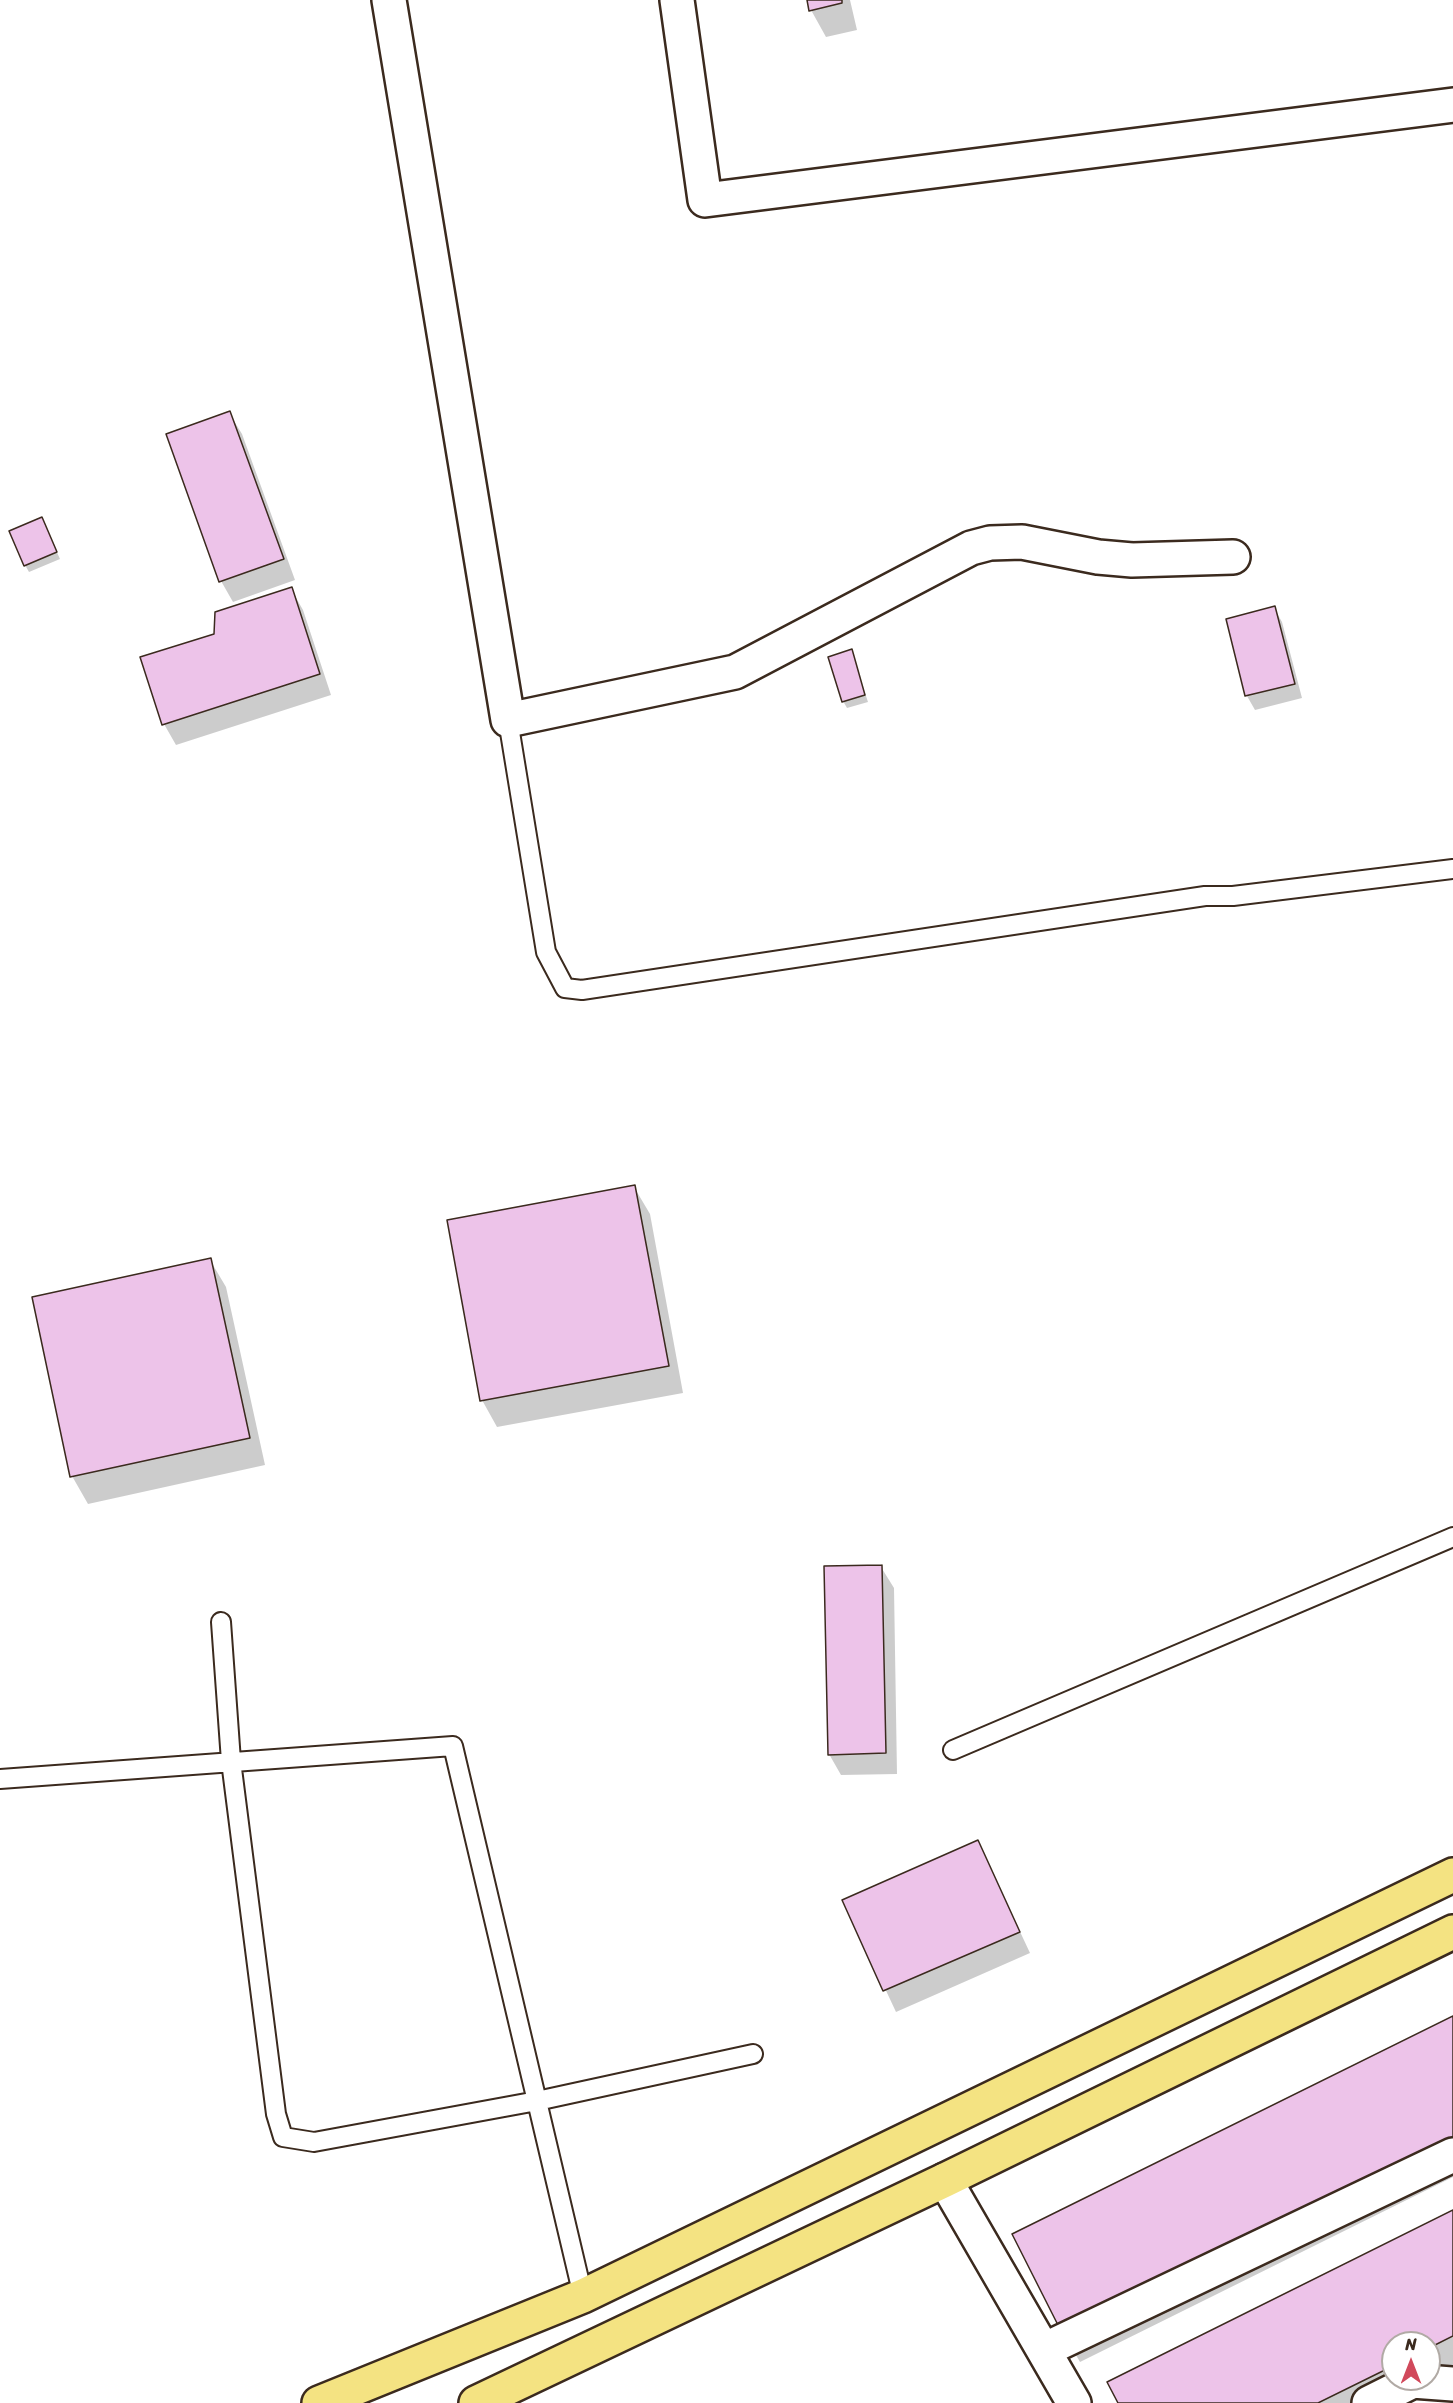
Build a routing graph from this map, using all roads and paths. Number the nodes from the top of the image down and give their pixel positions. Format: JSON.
{"nodes":[{"id":1,"x":388,"y":0,"type":"edge"},
{"id":2,"x":677,"y":0,"type":"edge"},
{"id":3,"x":1453,"y":105,"type":"edge"},
{"id":4,"x":1233,"y":557,"type":"dead end"},
{"id":5,"x":508,"y":720,"type":"junction"},
{"id":6,"x":1453,"y":869,"type":"edge"},
{"id":7,"x":1453,"y":1537,"type":"edge"},
{"id":8,"x":220,"y":1622,"type":"dead end"},
{"id":9,"x":953,"y":1750,"type":"dead end"},
{"id":10,"x":231,"y":1761,"type":"junction"},
{"id":11,"x":0,"y":1779,"type":"edge"},
{"id":12,"x":1453,"y":1875,"type":"edge"},
{"id":13,"x":1453,"y":1932,"type":"edge"},
{"id":14,"x":753,"y":2054,"type":"dead end"},
{"id":15,"x":537,"y":2101,"type":"junction"},
{"id":16,"x":1453,"y":2155,"type":"edge"},
{"id":17,"x":945,"y":2180,"type":"junction"},
{"id":18,"x":583,"y":2296,"type":"junction"},
{"id":19,"x":1044,"y":2350,"type":"junction"},
{"id":20,"x":1393,"y":2391,"type":"edge"},
{"id":21,"x":319,"y":2403,"type":"edge"},
{"id":22,"x":476,"y":2403,"type":"edge"},
{"id":23,"x":1074,"y":2403,"type":"edge"},
{"id":24,"x":1369,"y":2403,"type":"edge"}],
"edges":[{"from":1,"to":5,"type":"street"},
{"from":2,"to":3,"type":"street"},
{"from":4,"to":5,"type":"street"},
{"from":5,"to":6,"type":"lane"},
{"from":7,"to":9,"type":"lane"},
{"from":8,"to":10,"type":"lane"},
{"from":10,"to":11,"type":"lane"},
{"from":10,"to":15,"type":"lane"},
{"from":10,"to":15,"type":"lane"},
{"from":12,"to":18,"type":"main road"},
{"from":13,"to":17,"type":"main road"},
{"from":14,"to":15,"type":"lane"},
{"from":15,"to":18,"type":"lane"},
{"from":16,"to":19,"type":"street"},
{"from":17,"to":19,"type":"street"},
{"from":17,"to":22,"type":"main road"},
{"from":18,"to":21,"type":"main road"},
{"from":19,"to":23,"type":"street"},
{"from":20,"to":24,"type":"street"}]}
